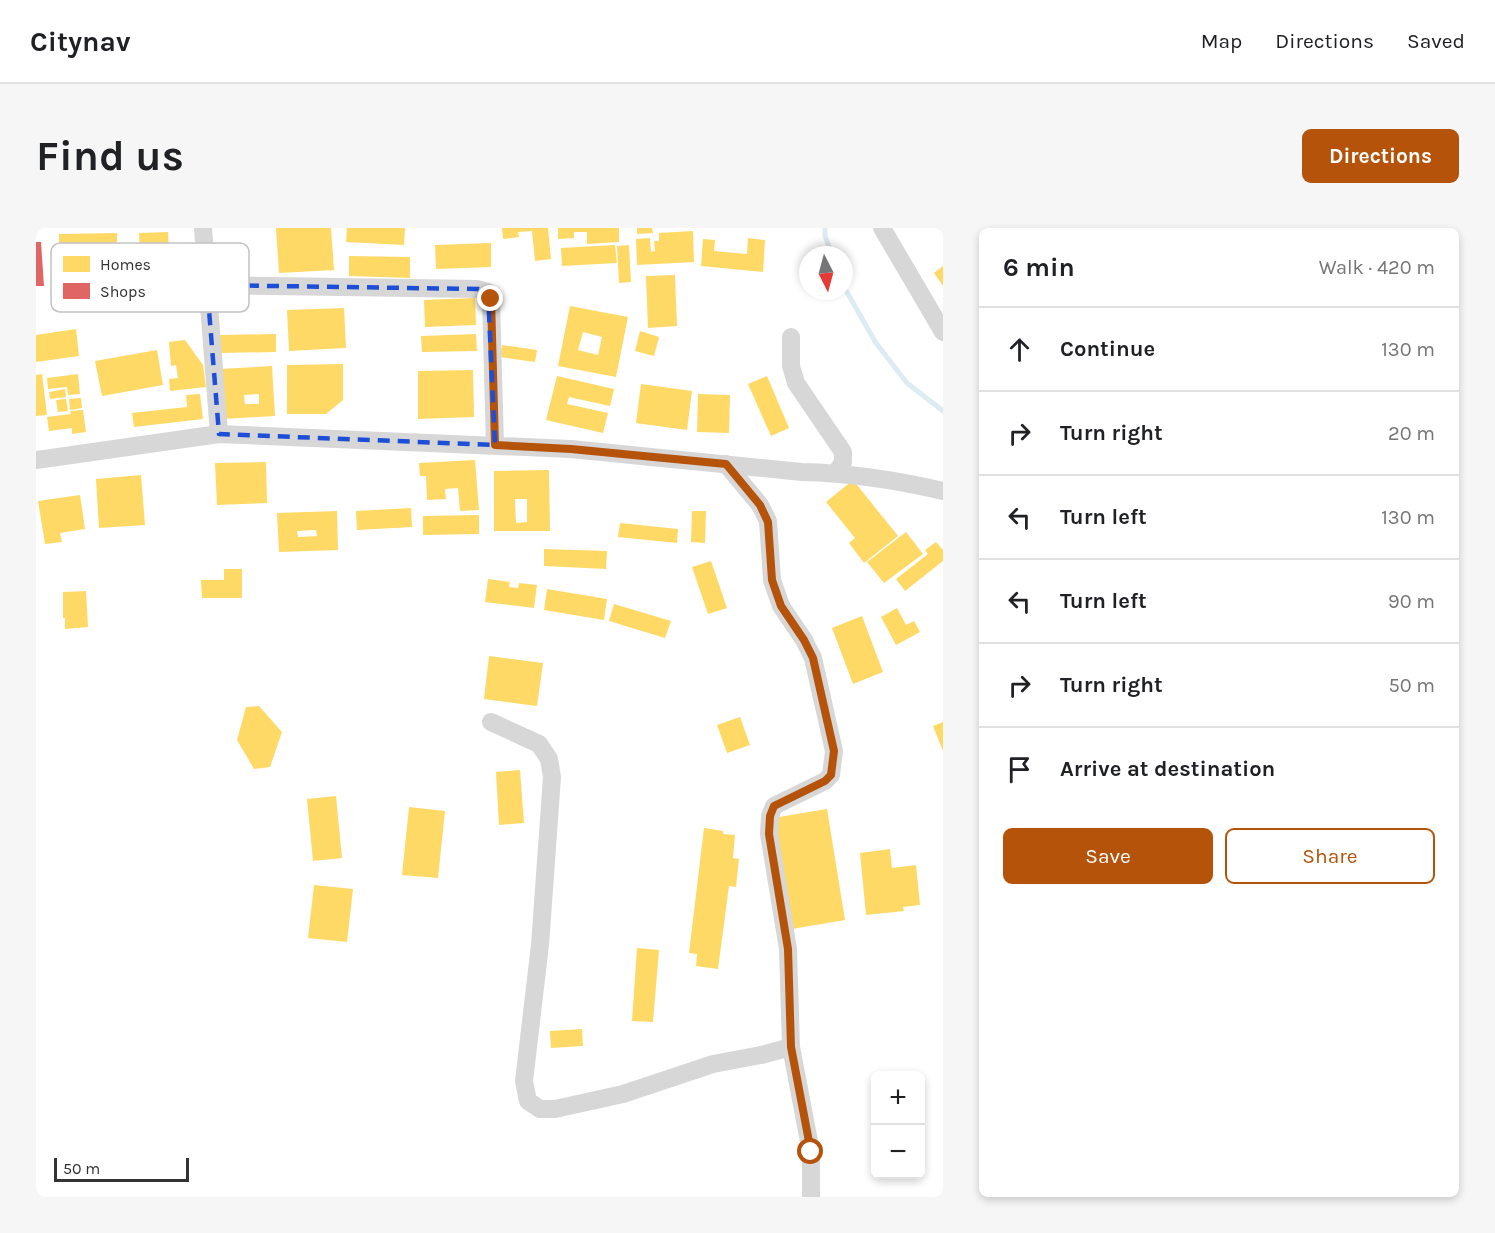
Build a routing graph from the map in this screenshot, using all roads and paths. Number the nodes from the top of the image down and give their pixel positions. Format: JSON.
{"nodes":[{"id":1,"x":202,"y":228,"type":"edge"},
{"id":2,"x":882,"y":228,"type":"edge"},
{"id":3,"x":203,"y":243,"type":"edge"},
{"id":4,"x":249,"y":286,"type":"edge"},
{"id":5,"x":209,"y":312,"type":"edge"},
{"id":6,"x":943,"y":332,"type":"edge"},
{"id":7,"x":791,"y":338,"type":"dead end"},
{"id":8,"x":219,"y":434,"type":"junction"},
{"id":9,"x":495,"y":445,"type":"junction"},
{"id":10,"x":36,"y":460,"type":"edge"},
{"id":11,"x":726,"y":464,"type":"junction"},
{"id":12,"x":836,"y":473,"type":"junction"},
{"id":13,"x":943,"y":491,"type":"edge"},
{"id":14,"x":491,"y":722,"type":"dead end"},
{"id":15,"x":791,"y":1047,"type":"junction"},
{"id":16,"x":811,"y":1197,"type":"edge"}],
"edges":[{"from":1,"to":3,"type":"street"},
{"from":2,"to":6,"type":"street"},
{"from":4,"to":9,"type":"street"},
{"from":5,"to":8,"type":"street"},
{"from":7,"to":12,"type":"street"},
{"from":8,"to":9,"type":"street"},
{"from":8,"to":10,"type":"street"},
{"from":9,"to":11,"type":"street"},
{"from":11,"to":12,"type":"street"},
{"from":11,"to":15,"type":"street"},
{"from":12,"to":13,"type":"street"},
{"from":14,"to":15,"type":"street"},
{"from":15,"to":16,"type":"street"}]}
